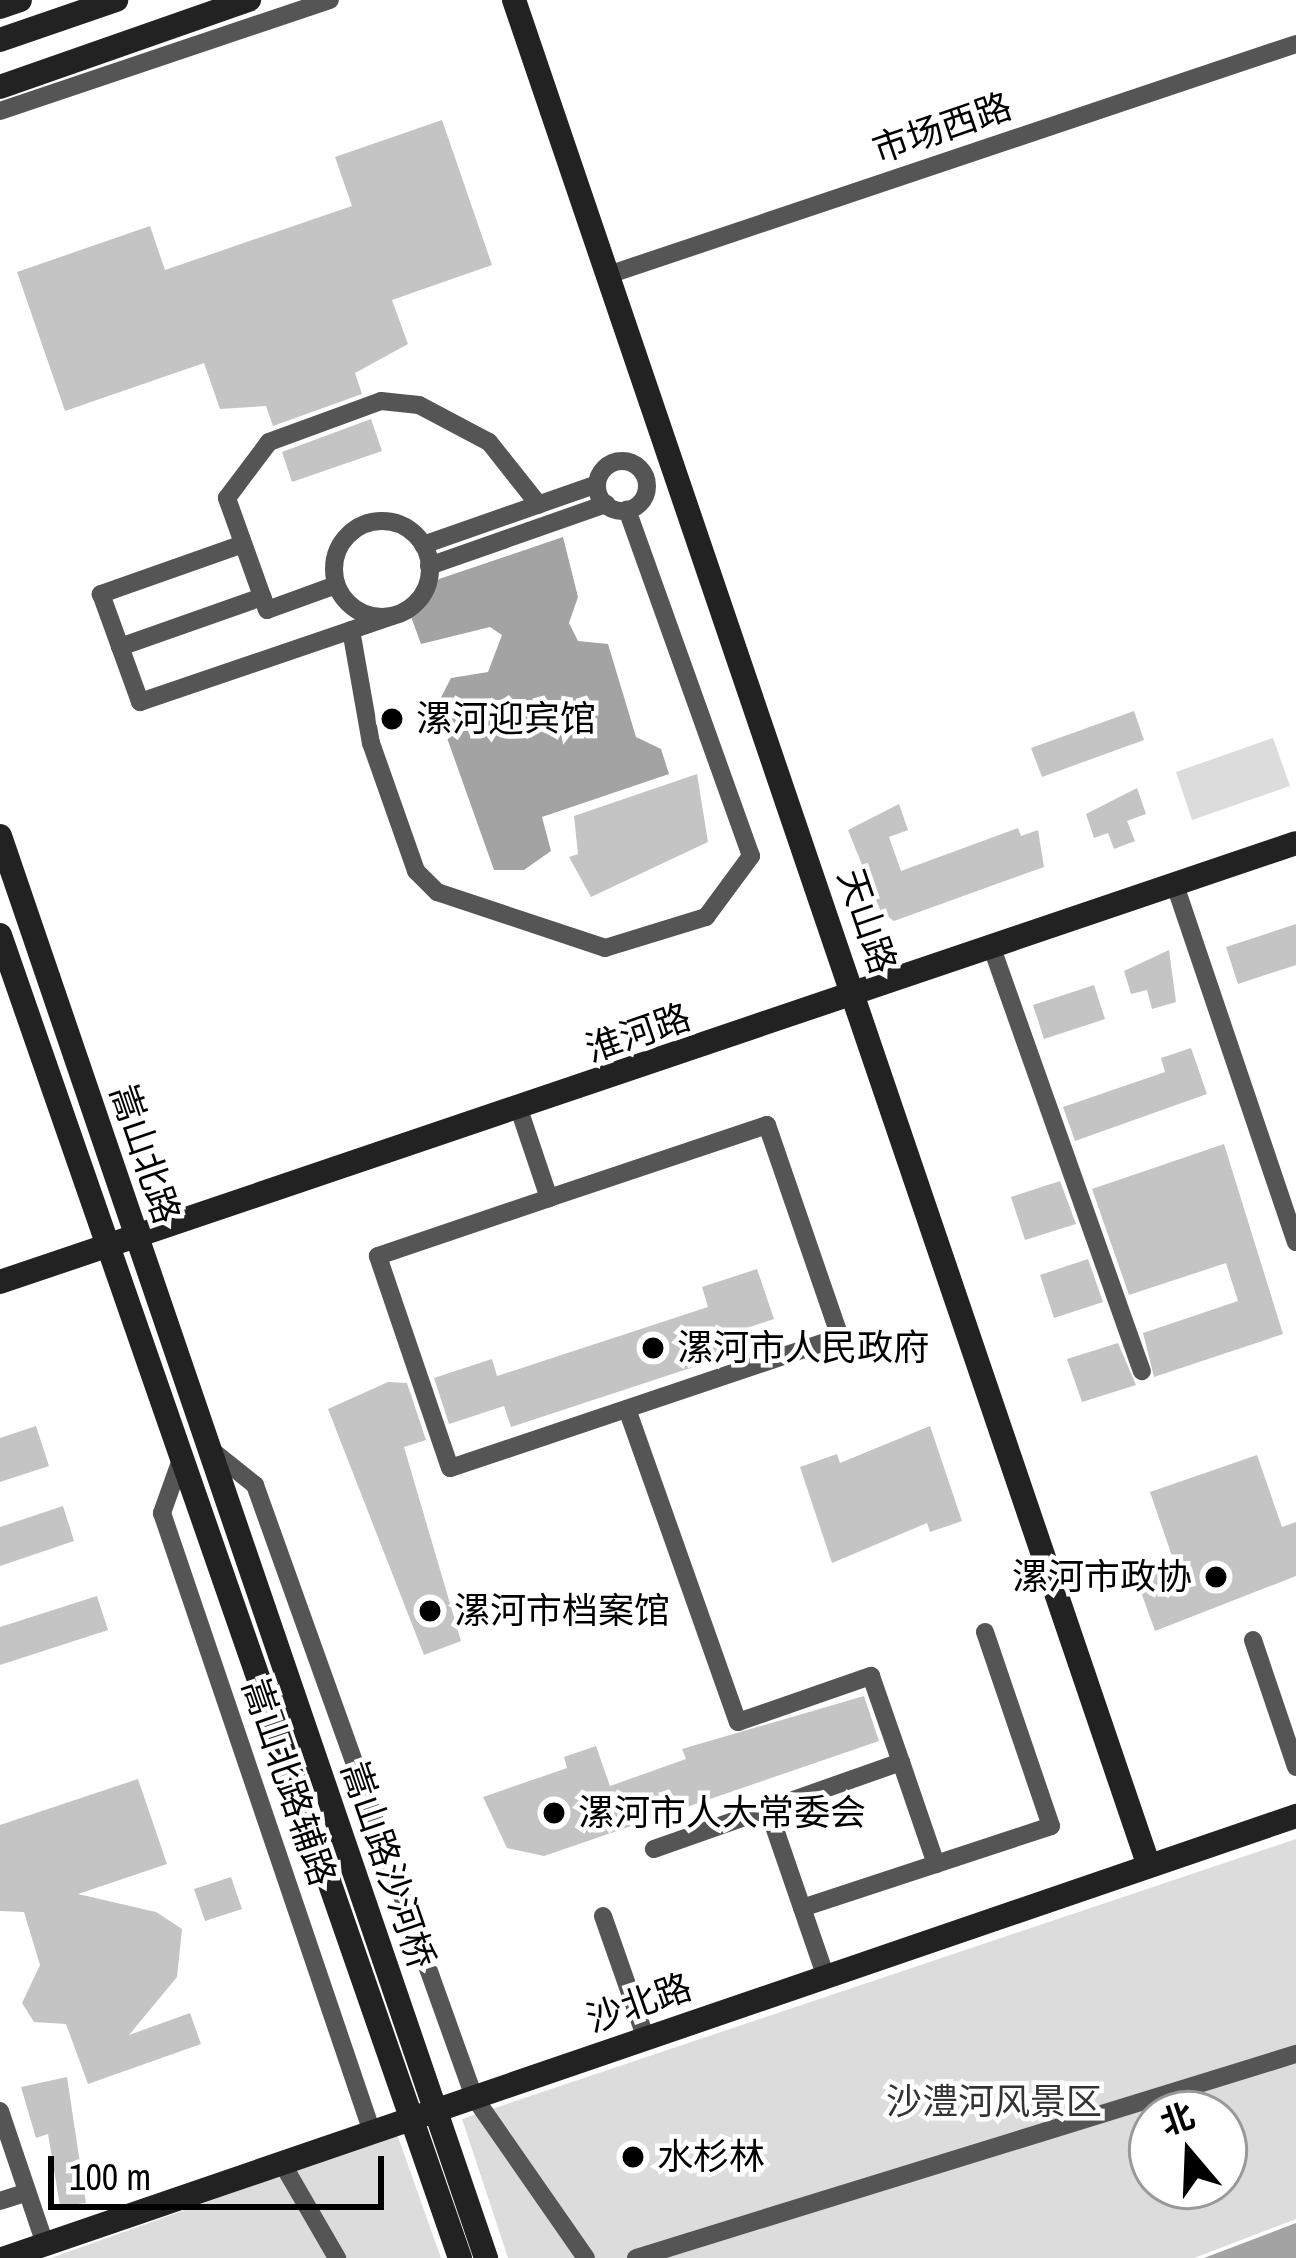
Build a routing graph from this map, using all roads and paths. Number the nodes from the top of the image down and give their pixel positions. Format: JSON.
{"nodes":[{"id":1,"x":20,"y":0,"type":"edge"},
{"id":2,"x":116,"y":0,"type":"edge"},
{"id":3,"x":249,"y":0,"type":"edge"},
{"id":4,"x":330,"y":0,"type":"edge"},
{"id":5,"x":514,"y":0,"type":"edge"},
{"id":6,"x":0,"y":7,"type":"edge"},
{"id":7,"x":0,"y":40,"type":"edge"},
{"id":8,"x":1296,"y":44,"type":"edge"},
{"id":9,"x":0,"y":87,"type":"edge"},
{"id":10,"x":0,"y":111,"type":"edge"},
{"id":11,"x":608,"y":275,"type":"junction"},
{"id":12,"x":673,"y":464,"type":"junction"},
{"id":13,"x":644,"y":474,"type":"junction"},
{"id":14,"x":597,"y":484,"type":"junction"},
{"id":15,"x":605,"y":504,"type":"junction"},
{"id":16,"x":539,"y":505,"type":"junction"},
{"id":17,"x":627,"y":509,"type":"junction"},
{"id":18,"x":243,"y":544,"type":"junction"},
{"id":19,"x":423,"y":545,"type":"junction"},
{"id":20,"x":429,"y":566,"type":"junction"},
{"id":21,"x":337,"y":585,"type":"junction"},
{"id":22,"x":262,"y":597,"type":"junction"},
{"id":23,"x":392,"y":616,"type":"junction"},
{"id":24,"x":351,"y":630,"type":"junction"},
{"id":25,"x":120,"y":647,"type":"junction"},
{"id":26,"x":0,"y":836,"type":"edge"},
{"id":27,"x":1296,"y":843,"type":"edge"},
{"id":28,"x":1175,"y":885,"type":"junction"},
{"id":29,"x":0,"y":935,"type":"edge"},
{"id":30,"x":992,"y":948,"type":"junction"},
{"id":31,"x":855,"y":996,"type":"junction"},
{"id":32,"x":520,"y":1112,"type":"junction"},
{"id":33,"x":1286,"y":1182,"type":"edge"},
{"id":34,"x":549,"y":1198,"type":"junction"},
{"id":35,"x":136,"y":1240,"type":"junction"},
{"id":36,"x":1296,"y":1242,"type":"edge"},
{"id":37,"x":110,"y":1249,"type":"junction"},
{"id":38,"x":0,"y":1282,"type":"edge"},
{"id":39,"x":1142,"y":1371,"type":"dead end"},
{"id":40,"x":626,"y":1408,"type":"junction"},
{"id":41,"x":194,"y":1450,"type":"junction"},
{"id":42,"x":211,"y":1499,"type":"junction"},
{"id":43,"x":985,"y":1632,"type":"dead end"},
{"id":44,"x":1253,"y":1640,"type":"dead end"},
{"id":45,"x":901,"y":1762,"type":"junction"},
{"id":46,"x":1296,"y":1767,"type":"edge"},
{"id":47,"x":768,"y":1809,"type":"junction"},
{"id":48,"x":1296,"y":1816,"type":"edge"},
{"id":49,"x":654,"y":1849,"type":"dead end"},
{"id":50,"x":936,"y":1864,"type":"junction"},
{"id":51,"x":1149,"y":1866,"type":"junction"},
{"id":52,"x":802,"y":1908,"type":"junction"},
{"id":53,"x":603,"y":1916,"type":"dead end"},
{"id":54,"x":826,"y":1977,"type":"junction"},
{"id":55,"x":646,"y":2038,"type":"junction"},
{"id":56,"x":1296,"y":2054,"type":"edge"},
{"id":57,"x":474,"y":2097,"type":"junction"},
{"id":58,"x":0,"y":2111,"type":"edge"},
{"id":59,"x":372,"y":2132,"type":"junction"},
{"id":60,"x":282,"y":2163,"type":"junction"},
{"id":61,"x":27,"y":2192,"type":"junction"},
{"id":62,"x":0,"y":2201,"type":"edge"},
{"id":63,"x":45,"y":2244,"type":"junction"},
{"id":64,"x":5,"y":2258,"type":"edge"},
{"id":65,"x":337,"y":2258,"type":"edge"},
{"id":66,"x":460,"y":2258,"type":"edge"},
{"id":67,"x":486,"y":2258,"type":"edge"},
{"id":68,"x":586,"y":2258,"type":"edge"},
{"id":69,"x":636,"y":2258,"type":"edge"}],
"edges":[{"from":1,"to":6,"type":"street"},
{"from":2,"to":7,"type":"street"},
{"from":3,"to":9,"type":"street"},
{"from":4,"to":10,"type":"street"},
{"from":5,"to":11,"type":"street","name":"天山路"},
{"from":8,"to":11,"type":"street","name":"市场西路"},
{"from":11,"to":12,"type":"street","name":"天山路"},
{"from":12,"to":13,"type":"street"},
{"from":12,"to":31,"type":"street","name":"天山路"},
{"from":13,"to":14,"type":"street"},
{"from":13,"to":17,"type":"street"},
{"from":14,"to":15,"type":"street"},
{"from":14,"to":16,"type":"street"},
{"from":15,"to":17,"type":"street"},
{"from":15,"to":20,"type":"street"},
{"from":16,"to":18,"type":"street"},
{"from":16,"to":19,"type":"street"},
{"from":17,"to":24,"type":"street"},
{"from":18,"to":22,"type":"street"},
{"from":18,"to":25,"type":"street"},
{"from":19,"to":20,"type":"street"},
{"from":19,"to":21,"type":"street"},
{"from":20,"to":23,"type":"street"},
{"from":21,"to":22,"type":"street"},
{"from":21,"to":23,"type":"street"},
{"from":22,"to":25,"type":"street"},
{"from":23,"to":24,"type":"street"},
{"from":24,"to":25,"type":"street"},
{"from":26,"to":35,"type":"street","name":"嵩山北路"},
{"from":27,"to":28,"type":"street","name":"淮河路"},
{"from":28,"to":30,"type":"street","name":"淮河路"},
{"from":28,"to":33,"type":"street"},
{"from":29,"to":37,"type":"street","name":"嵩山北路"},
{"from":30,"to":31,"type":"street","name":"淮河路"},
{"from":30,"to":39,"type":"street"},
{"from":31,"to":32,"type":"street","name":"淮河路"},
{"from":31,"to":51,"type":"street","name":"天山路"},
{"from":32,"to":34,"type":"street"},
{"from":32,"to":35,"type":"street","name":"淮河路"},
{"from":33,"to":36,"type":"street"},
{"from":34,"to":40,"type":"street"},
{"from":34,"to":40,"type":"street"},
{"from":35,"to":37,"type":"street","name":"淮河路"},
{"from":35,"to":41,"type":"street","name":"嵩山北路"},
{"from":37,"to":38,"type":"street","name":"淮河路"},
{"from":37,"to":41,"type":"street","name":"嵩山北路"},
{"from":40,"to":45,"type":"street"},
{"from":41,"to":42,"type":"street","name":"嵩山北路"},
{"from":41,"to":57,"type":"street","name":"嵩山北路辅路"},
{"from":41,"to":59,"type":"street","name":"嵩山北路辅路"},
{"from":42,"to":66,"type":"street","name":"嵩山路沙河桥"},
{"from":42,"to":67,"type":"street","name":"嵩山路沙河桥"},
{"from":43,"to":50,"type":"street"},
{"from":44,"to":46,"type":"street"},
{"from":45,"to":47,"type":"street"},
{"from":45,"to":50,"type":"street"},
{"from":47,"to":49,"type":"street"},
{"from":47,"to":52,"type":"street"},
{"from":48,"to":51,"type":"street","name":"沙北路"},
{"from":50,"to":52,"type":"street"},
{"from":51,"to":54,"type":"street","name":"沙北路"},
{"from":52,"to":54,"type":"street"},
{"from":53,"to":55,"type":"street"},
{"from":54,"to":55,"type":"street","name":"沙北路"},
{"from":55,"to":57,"type":"street","name":"沙北路"},
{"from":56,"to":69,"type":"street"},
{"from":57,"to":59,"type":"street","name":"沙北路"},
{"from":57,"to":68,"type":"street","name":"嵩山北路辅路"},
{"from":58,"to":61,"type":"street"},
{"from":59,"to":60,"type":"street","name":"沙北路"},
{"from":60,"to":63,"type":"street","name":"沙北路"},
{"from":60,"to":65,"type":"street"},
{"from":61,"to":62,"type":"street"},
{"from":61,"to":63,"type":"street"},
{"from":63,"to":64,"type":"street","name":"沙北路"}]}
